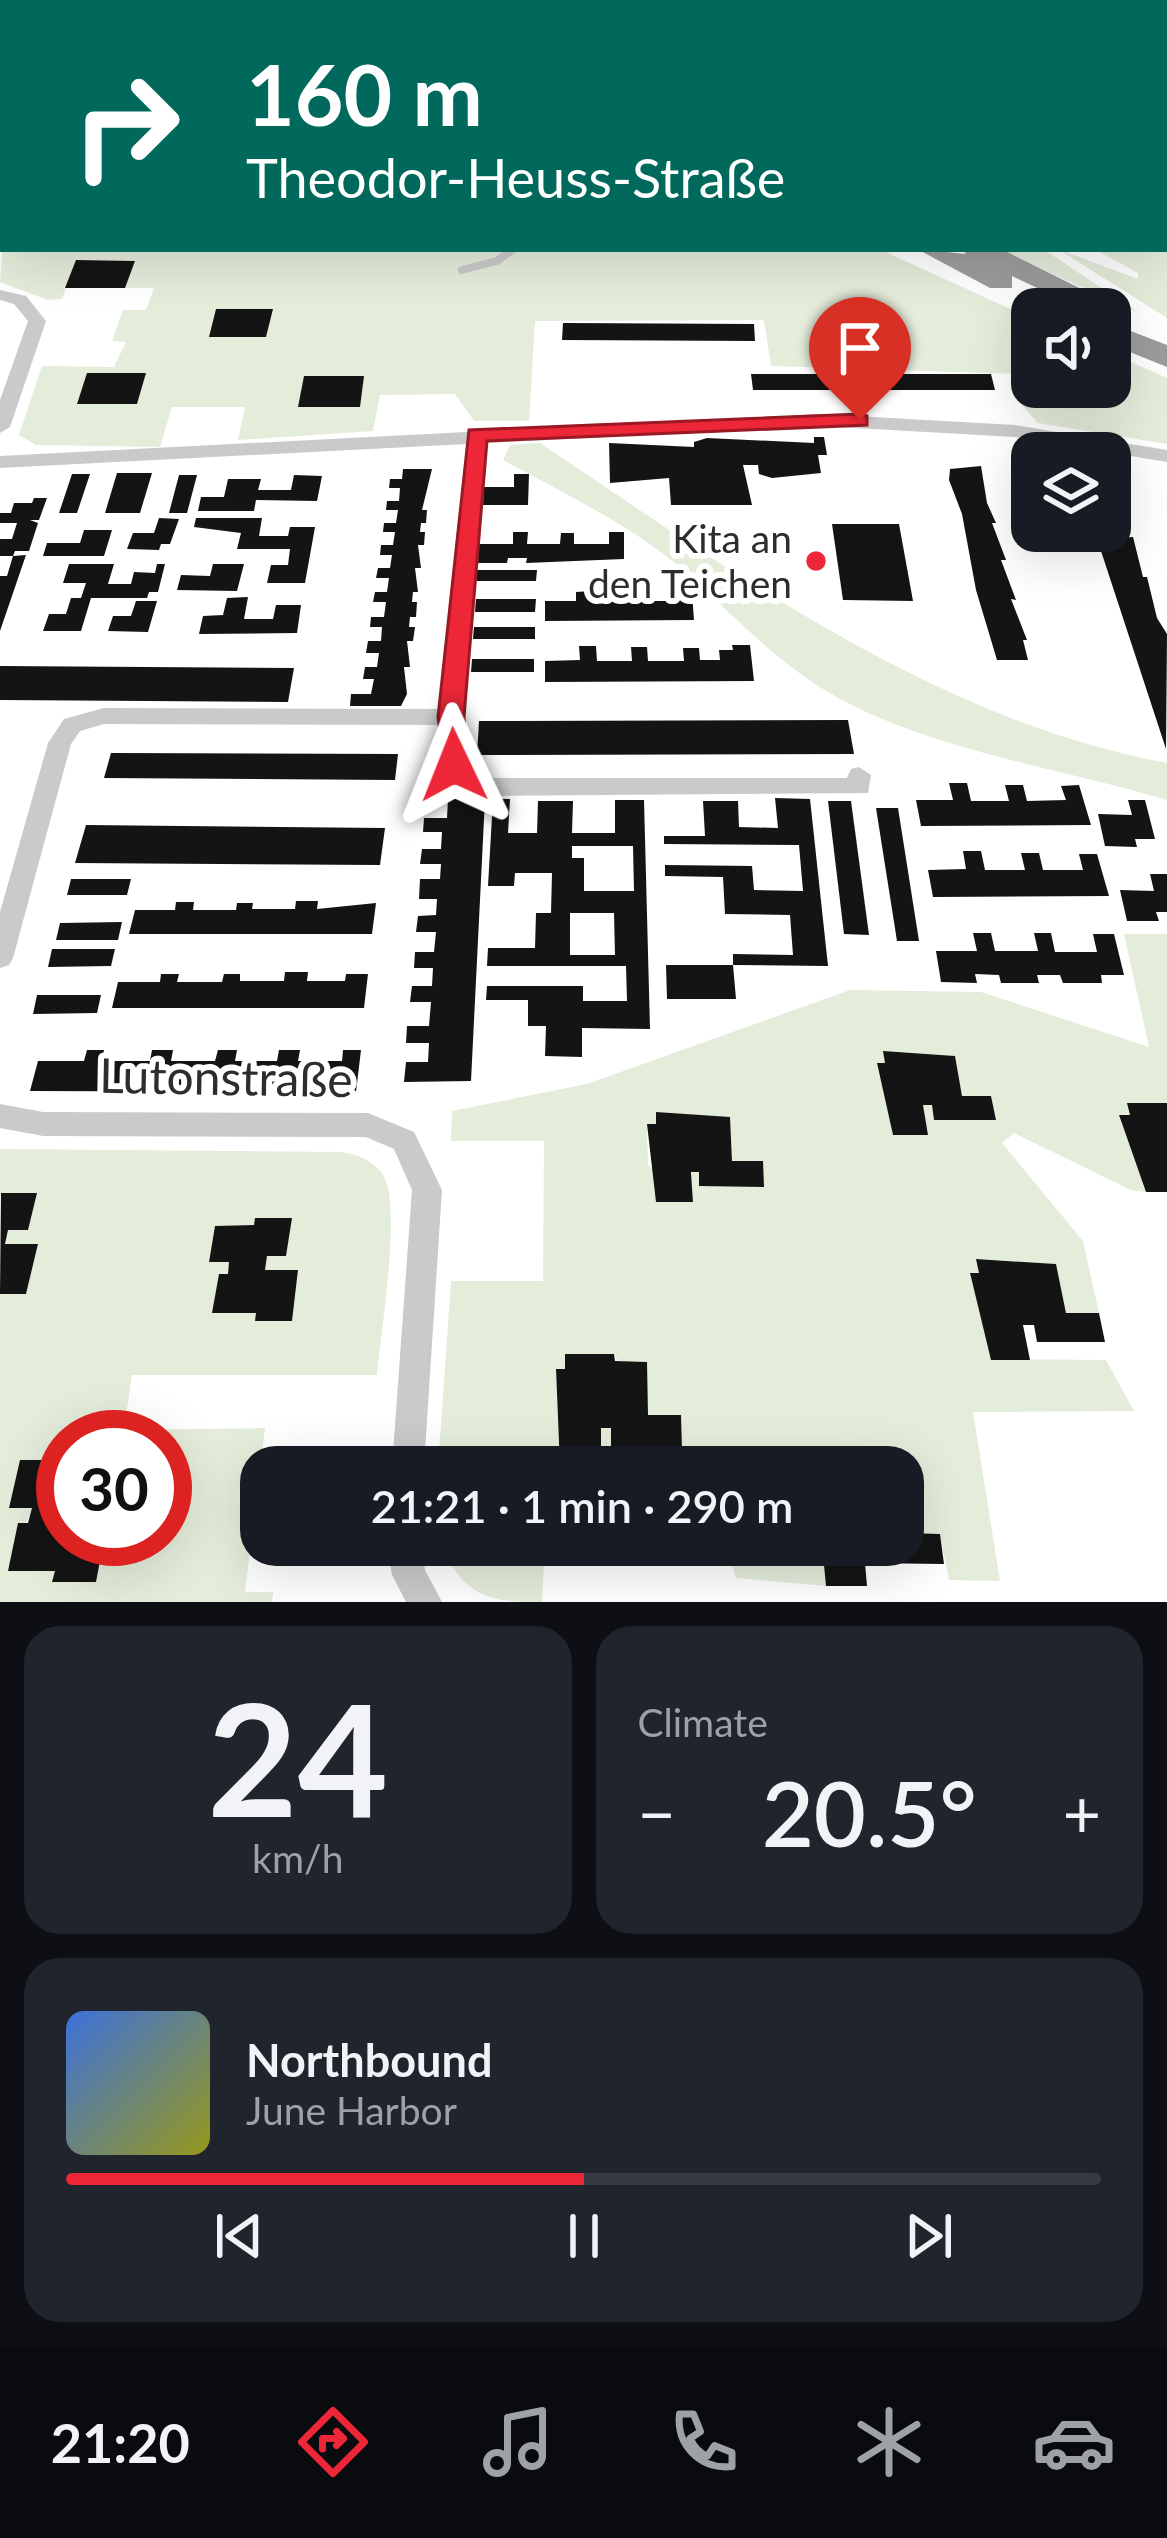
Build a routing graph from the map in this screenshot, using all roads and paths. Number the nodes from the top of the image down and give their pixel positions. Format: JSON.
{"nodes":[{"id":1,"x":507,"y":252,"type":"edge"},
{"id":2,"x":938,"y":252,"type":"edge"},
{"id":3,"x":983,"y":252,"type":"edge"},
{"id":4,"x":462,"y":270,"type":"dead end"},
{"id":5,"x":1015,"y":288,"type":"edge"},
{"id":6,"x":1061,"y":288,"type":"edge"},
{"id":7,"x":0,"y":295,"type":"edge"},
{"id":8,"x":1131,"y":320,"type":"edge"},
{"id":9,"x":1167,"y":335,"type":"edge"},
{"id":10,"x":1131,"y":341,"type":"edge"},
{"id":11,"x":1167,"y":357,"type":"edge"},
{"id":12,"x":0,"y":427,"type":"edge"},
{"id":13,"x":477,"y":435,"type":"junction"},
{"id":14,"x":1167,"y":456,"type":"edge"},
{"id":15,"x":0,"y":462,"type":"edge"},
{"id":16,"x":451,"y":717,"type":"junction"},
{"id":17,"x":859,"y":775,"type":"dead end"},
{"id":18,"x":0,"y":958,"type":"edge"},
{"id":19,"x":0,"y":1116,"type":"edge"},
{"id":20,"x":409,"y":1446,"type":"edge"},
{"id":21,"x":408,"y":1566,"type":"edge"},
{"id":22,"x":425,"y":1602,"type":"edge"}],
"edges":[{"from":1,"to":4,"type":"lane"},
{"from":2,"to":5,"type":"highway"},
{"from":3,"to":6,"type":"highway"},
{"from":7,"to":12,"type":"street"},
{"from":8,"to":9,"type":"highway"},
{"from":10,"to":11,"type":"highway"},
{"from":13,"to":14,"type":"street"},
{"from":13,"to":15,"type":"street"},
{"from":13,"to":16,"type":"street"},
{"from":16,"to":17,"type":"street"},
{"from":16,"to":18,"type":"street"},
{"from":19,"to":20,"type":"street","name":"Lutonstraße"},
{"from":21,"to":22,"type":"street"}]}
